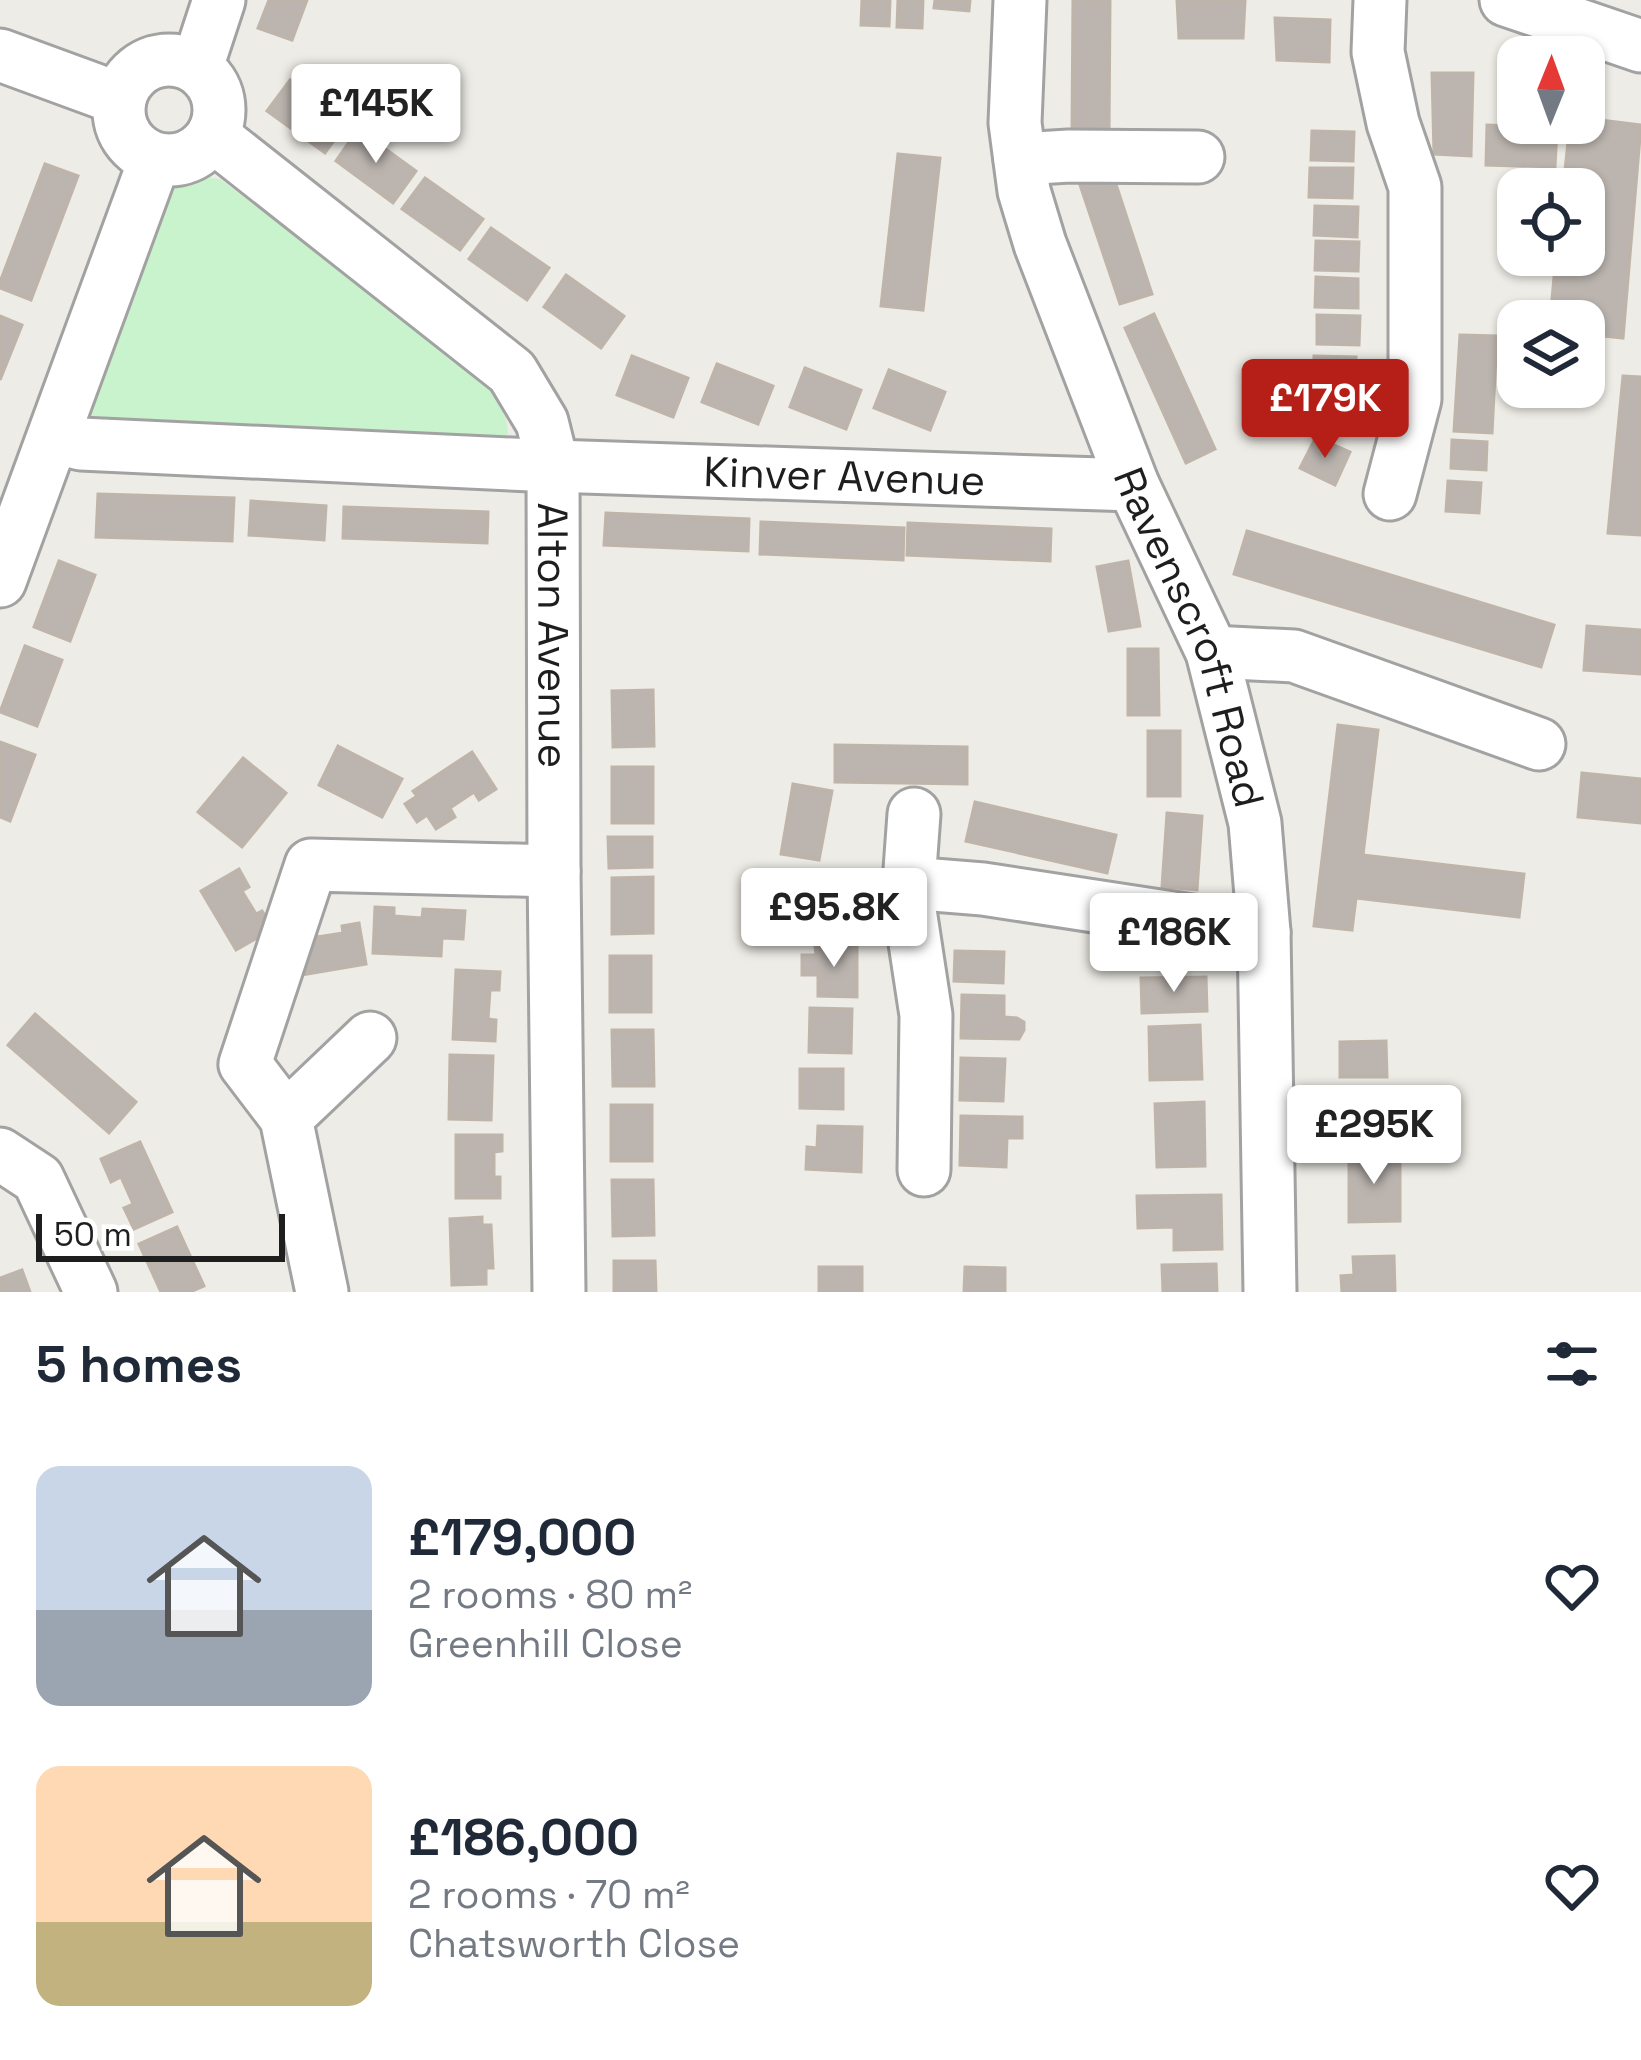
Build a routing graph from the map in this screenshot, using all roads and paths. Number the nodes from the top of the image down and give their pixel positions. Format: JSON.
{"nodes":[{"id":1,"x":219,"y":0,"type":"edge"},
{"id":2,"x":1020,"y":0,"type":"edge"},
{"id":3,"x":1380,"y":0,"type":"edge"},
{"id":4,"x":1506,"y":0,"type":"edge"},
{"id":5,"x":1641,"y":46,"type":"edge"},
{"id":6,"x":0,"y":56,"type":"edge"},
{"id":7,"x":196,"y":68,"type":"junction"},
{"id":8,"x":120,"y":99,"type":"junction"},
{"id":9,"x":213,"y":136,"type":"junction"},
{"id":10,"x":1198,"y":157,"type":"dead end"},
{"id":11,"x":154,"y":159,"type":"junction"},
{"id":12,"x":1020,"y":159,"type":"junction"},
{"id":13,"x":54,"y":437,"type":"junction"},
{"id":14,"x":553,"y":466,"type":"junction"},
{"id":15,"x":1133,"y":485,"type":"junction"},
{"id":16,"x":1390,"y":494,"type":"dead end"},
{"id":17,"x":0,"y":581,"type":"edge"},
{"id":18,"x":1211,"y":652,"type":"junction"},
{"id":19,"x":1540,"y":745,"type":"dead end"},
{"id":20,"x":914,"y":814,"type":"dead end"},
{"id":21,"x":554,"y":871,"type":"junction"},
{"id":22,"x":909,"y":884,"type":"junction"},
{"id":23,"x":1264,"y":932,"type":"junction"},
{"id":24,"x":370,"y":1038,"type":"dead end"},
{"id":25,"x":286,"y":1118,"type":"junction"},
{"id":26,"x":0,"y":1154,"type":"edge"},
{"id":27,"x":924,"y":1170,"type":"dead end"},
{"id":28,"x":91,"y":1292,"type":"edge"},
{"id":29,"x":322,"y":1292,"type":"edge"},
{"id":30,"x":559,"y":1292,"type":"edge"},
{"id":31,"x":1270,"y":1292,"type":"edge"}],
"edges":[{"from":1,"to":7,"type":"street"},
{"from":2,"to":12,"type":"street","name":"Ravenscroft Road"},
{"from":3,"to":16,"type":"street"},
{"from":4,"to":5,"type":"street"},
{"from":6,"to":8,"type":"street"},
{"from":7,"to":8,"type":"street"},
{"from":7,"to":9,"type":"street"},
{"from":8,"to":11,"type":"street"},
{"from":9,"to":11,"type":"street"},
{"from":9,"to":14,"type":"street","name":"Alton Avenue"},
{"from":10,"to":12,"type":"street"},
{"from":11,"to":13,"type":"street"},
{"from":12,"to":15,"type":"street","name":"Ravenscroft Road"},
{"from":13,"to":14,"type":"street","name":"Kinver Avenue"},
{"from":13,"to":17,"type":"street"},
{"from":14,"to":15,"type":"street","name":"Kinver Avenue"},
{"from":14,"to":21,"type":"street","name":"Alton Avenue"},
{"from":15,"to":18,"type":"street","name":"Ravenscroft Road"},
{"from":18,"to":19,"type":"street"},
{"from":18,"to":23,"type":"street","name":"Ravenscroft Road"},
{"from":20,"to":22,"type":"street"},
{"from":21,"to":25,"type":"street"},
{"from":21,"to":30,"type":"street","name":"Alton Avenue"},
{"from":22,"to":23,"type":"street"},
{"from":22,"to":27,"type":"street"},
{"from":23,"to":31,"type":"street","name":"Ravenscroft Road"},
{"from":24,"to":25,"type":"street"},
{"from":25,"to":29,"type":"street"},
{"from":26,"to":28,"type":"street"}]}
